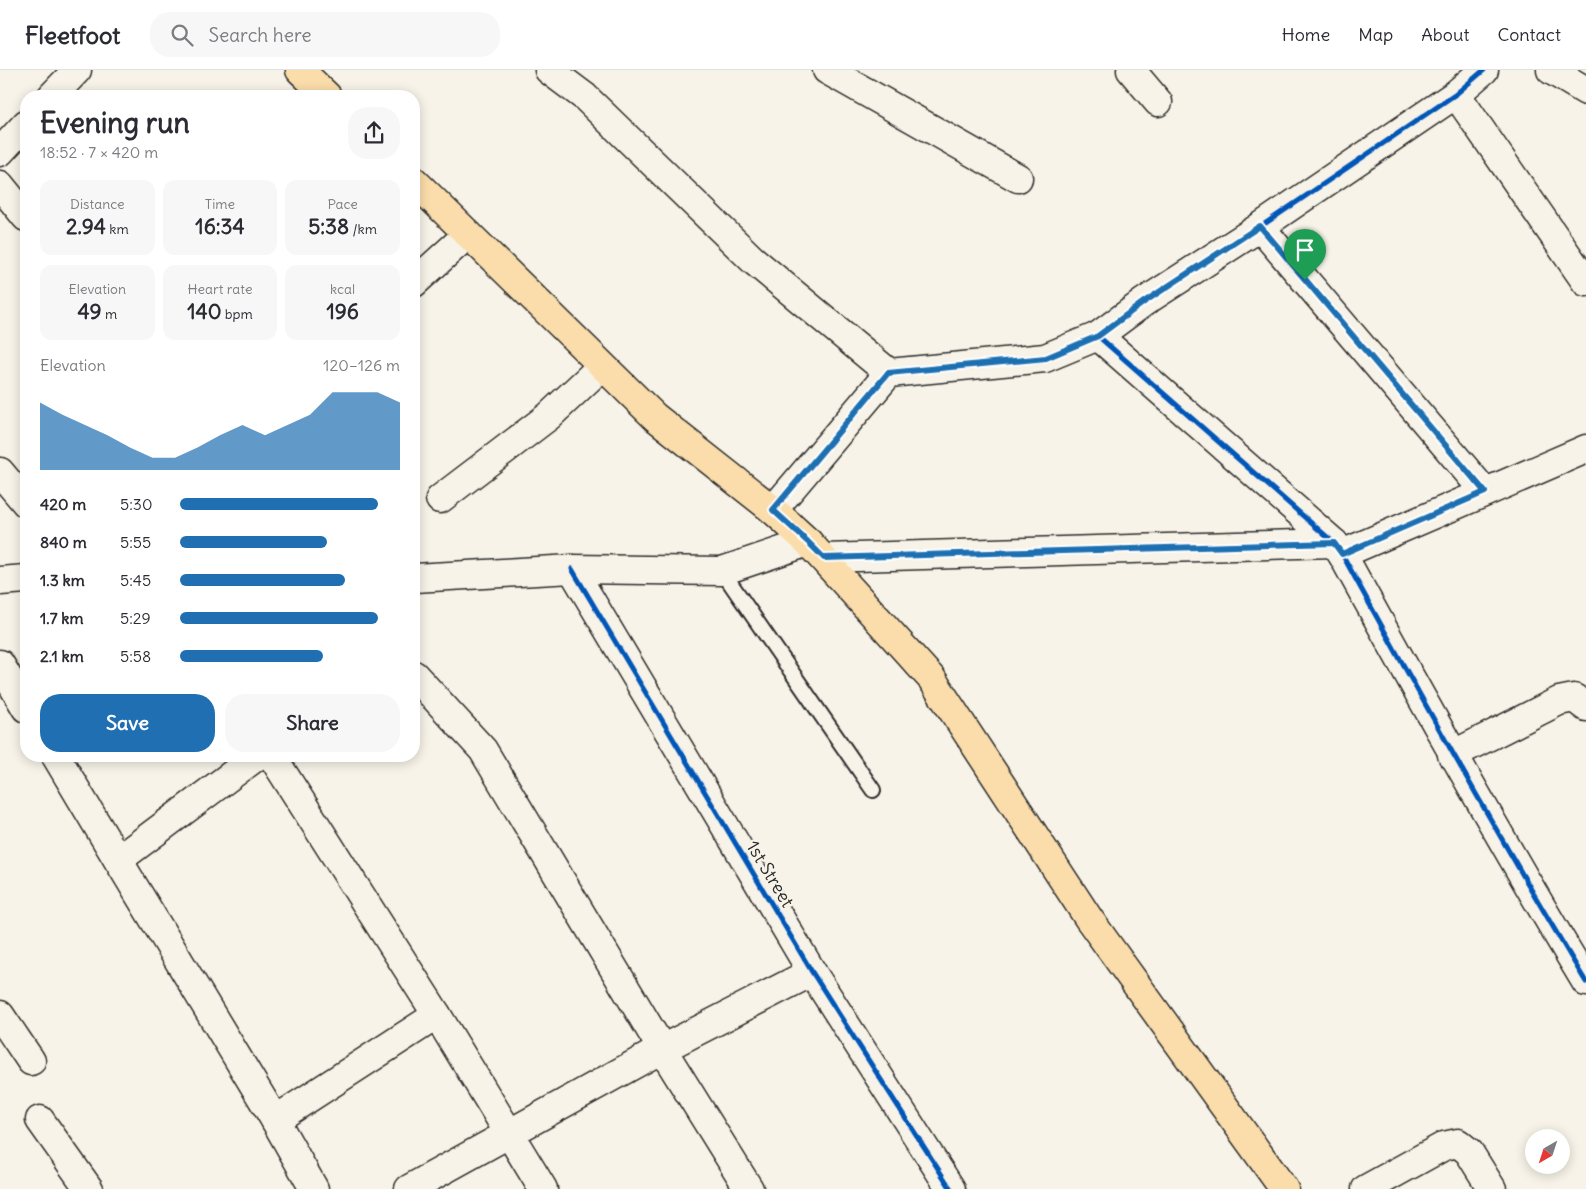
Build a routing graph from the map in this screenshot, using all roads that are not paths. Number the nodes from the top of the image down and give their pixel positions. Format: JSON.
{"nodes":[{"id":1,"x":300,"y":70,"type":"edge"},
{"id":2,"x":549,"y":70,"type":"edge"},
{"id":3,"x":827,"y":70,"type":"edge"},
{"id":4,"x":1131,"y":70,"type":"edge"},
{"id":5,"x":1484,"y":70,"type":"edge"},
{"id":6,"x":1551,"y":70,"type":"edge"},
{"id":7,"x":73,"y":71,"type":"edge"},
{"id":8,"x":57,"y":90,"type":"edge"},
{"id":9,"x":321,"y":90,"type":"edge"},
{"id":10,"x":1586,"y":91,"type":"edge"},
{"id":11,"x":1456,"y":94,"type":"junction"},
{"id":12,"x":1158,"y":102,"type":"dead end"},
{"id":13,"x":20,"y":130,"type":"edge"},
{"id":14,"x":0,"y":152,"type":"edge"},
{"id":15,"x":1018,"y":178,"type":"dead end"},
{"id":16,"x":0,"y":185,"type":"edge"},
{"id":17,"x":420,"y":187,"type":"edge"},
{"id":18,"x":20,"y":210,"type":"edge"},
{"id":19,"x":1260,"y":226,"type":"junction"},
{"id":20,"x":468,"y":234,"type":"junction"},
{"id":21,"x":420,"y":278,"type":"edge"},
{"id":22,"x":1586,"y":282,"type":"edge"},
{"id":23,"x":1098,"y":336,"type":"junction"},
{"id":24,"x":602,"y":366,"type":"junction"},
{"id":25,"x":888,"y":373,"type":"junction"},
{"id":26,"x":1586,"y":449,"type":"edge"},
{"id":27,"x":0,"y":472,"type":"edge"},
{"id":28,"x":1485,"y":492,"type":"junction"},
{"id":29,"x":20,"y":496,"type":"edge"},
{"id":30,"x":440,"y":499,"type":"dead end"},
{"id":31,"x":773,"y":510,"type":"junction"},
{"id":32,"x":1338,"y":548,"type":"junction"},
{"id":33,"x":816,"y":550,"type":"junction"},
{"id":34,"x":572,"y":569,"type":"junction"},
{"id":35,"x":722,"y":571,"type":"junction"},
{"id":36,"x":420,"y":578,"type":"edge"},
{"id":37,"x":20,"y":579,"type":"edge"},
{"id":38,"x":0,"y":580,"type":"edge"},
{"id":39,"x":0,"y":664,"type":"edge"},
{"id":40,"x":420,"y":681,"type":"edge"},
{"id":41,"x":20,"y":698,"type":"edge"},
{"id":42,"x":1586,"y":706,"type":"edge"},
{"id":43,"x":1452,"y":755,"type":"junction"},
{"id":44,"x":60,"y":762,"type":"edge"},
{"id":45,"x":249,"y":762,"type":"edge"},
{"id":46,"x":276,"y":762,"type":"edge"},
{"id":47,"x":873,"y":790,"type":"dead end"},
{"id":48,"x":118,"y":860,"type":"junction"},
{"id":49,"x":812,"y":972,"type":"junction"},
{"id":50,"x":1586,"y":982,"type":"edge"},
{"id":51,"x":0,"y":1015,"type":"edge"},
{"id":52,"x":436,"y":1015,"type":"junction"},
{"id":53,"x":662,"y":1049,"type":"junction"},
{"id":54,"x":31,"y":1062,"type":"dead end"},
{"id":55,"x":40,"y":1120,"type":"dead end"},
{"id":56,"x":275,"y":1120,"type":"junction"},
{"id":57,"x":509,"y":1134,"type":"junction"},
{"id":58,"x":89,"y":1189,"type":"edge"},
{"id":59,"x":314,"y":1189,"type":"edge"},
{"id":60,"x":409,"y":1189,"type":"edge"},
{"id":61,"x":544,"y":1189,"type":"edge"},
{"id":62,"x":750,"y":1189,"type":"edge"},
{"id":63,"x":952,"y":1189,"type":"edge"},
{"id":64,"x":1284,"y":1189,"type":"edge"},
{"id":65,"x":1366,"y":1189,"type":"edge"},
{"id":66,"x":1492,"y":1189,"type":"edge"}],
"edges":[{"from":1,"to":9,"type":"main road"},
{"from":2,"to":25,"type":"street"},
{"from":3,"to":15,"type":"street"},
{"from":4,"to":12,"type":"street"},
{"from":5,"to":11,"type":"street"},
{"from":6,"to":10,"type":"street"},
{"from":7,"to":8,"type":"street"},
{"from":11,"to":19,"type":"street"},
{"from":11,"to":22,"type":"street"},
{"from":13,"to":14,"type":"street"},
{"from":16,"to":18,"type":"street"},
{"from":17,"to":20,"type":"main road"},
{"from":19,"to":23,"type":"street"},
{"from":19,"to":28,"type":"street"},
{"from":20,"to":21,"type":"street"},
{"from":20,"to":24,"type":"main road"},
{"from":23,"to":25,"type":"street"},
{"from":23,"to":32,"type":"street"},
{"from":24,"to":30,"type":"street"},
{"from":24,"to":31,"type":"main road"},
{"from":25,"to":31,"type":"street"},
{"from":26,"to":28,"type":"street"},
{"from":27,"to":29,"type":"street"},
{"from":28,"to":32,"type":"street"},
{"from":31,"to":33,"type":"main road"},
{"from":32,"to":33,"type":"street"},
{"from":32,"to":43,"type":"street"},
{"from":33,"to":35,"type":"street"},
{"from":33,"to":64,"type":"main road"},
{"from":34,"to":35,"type":"street"},
{"from":34,"to":36,"type":"street"},
{"from":34,"to":49,"type":"street","name":"1st Street"},
{"from":35,"to":47,"type":"lane"},
{"from":37,"to":38,"type":"street"},
{"from":39,"to":41,"type":"street"},
{"from":40,"to":53,"type":"street"},
{"from":42,"to":43,"type":"street"},
{"from":43,"to":50,"type":"street"},
{"from":44,"to":48,"type":"street"},
{"from":45,"to":48,"type":"street"},
{"from":46,"to":52,"type":"street"},
{"from":48,"to":56,"type":"street"},
{"from":49,"to":53,"type":"street"},
{"from":49,"to":63,"type":"street","name":"1st Street"},
{"from":51,"to":54,"type":"street"},
{"from":52,"to":56,"type":"street"},
{"from":52,"to":57,"type":"street"},
{"from":53,"to":57,"type":"street"},
{"from":53,"to":62,"type":"street"},
{"from":55,"to":58,"type":"street"},
{"from":56,"to":59,"type":"street"},
{"from":57,"to":60,"type":"street"},
{"from":57,"to":61,"type":"street"},
{"from":65,"to":66,"type":"street"}]}
